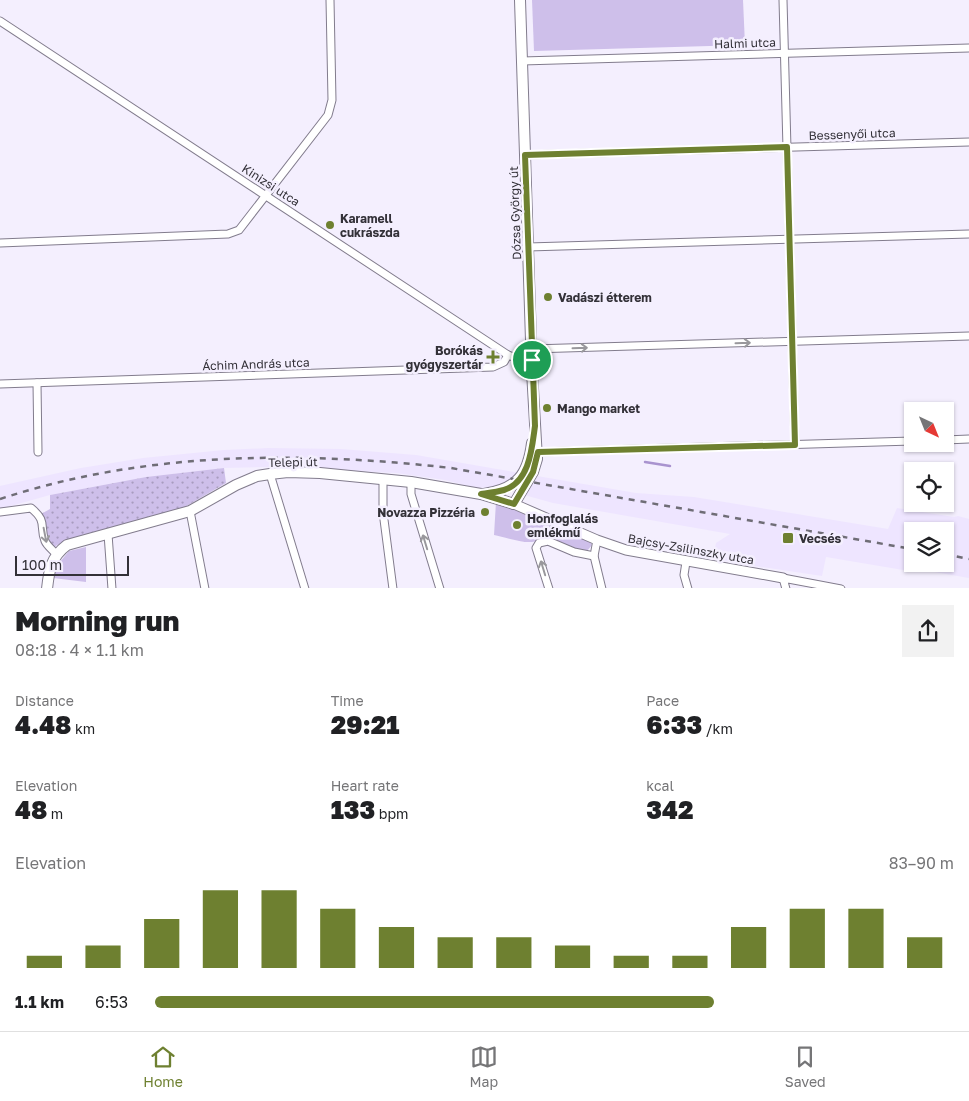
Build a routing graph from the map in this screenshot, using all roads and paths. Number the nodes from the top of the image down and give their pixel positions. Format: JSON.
{"nodes":[{"id":1,"x":330,"y":0,"type":"edge"},
{"id":2,"x":520,"y":0,"type":"edge"},
{"id":3,"x":784,"y":0,"type":"edge"},
{"id":4,"x":0,"y":21,"type":"edge"},
{"id":5,"x":969,"y":48,"type":"edge"},
{"id":6,"x":785,"y":53,"type":"junction"},
{"id":7,"x":522,"y":60,"type":"junction"},
{"id":8,"x":969,"y":142,"type":"edge"},
{"id":9,"x":787,"y":147,"type":"junction"},
{"id":10,"x":525,"y":155,"type":"junction"},
{"id":11,"x":267,"y":196,"type":"junction"},
{"id":12,"x":969,"y":234,"type":"edge"},
{"id":13,"x":790,"y":239,"type":"junction"},
{"id":14,"x":0,"y":243,"type":"edge"},
{"id":15,"x":528,"y":247,"type":"junction"},
{"id":16,"x":969,"y":336,"type":"edge"},
{"id":17,"x":792,"y":341,"type":"junction"},
{"id":18,"x":508,"y":355,"type":"junction"},
{"id":19,"x":532,"y":355,"type":"junction"},
{"id":20,"x":37,"y":383,"type":"junction"},
{"id":21,"x":0,"y":384,"type":"edge"},
{"id":22,"x":535,"y":426,"type":"junction"},
{"id":23,"x":969,"y":439,"type":"edge"},
{"id":24,"x":954,"y":440,"type":"edge"},
{"id":25,"x":904,"y":441,"type":"edge"},
{"id":26,"x":795,"y":445,"type":"junction"},
{"id":27,"x":38,"y":452,"type":"dead end"},
{"id":28,"x":538,"y":452,"type":"junction"},
{"id":29,"x":270,"y":474,"type":"junction"},
{"id":30,"x":383,"y":479,"type":"junction"},
{"id":31,"x":411,"y":482,"type":"junction"},
{"id":32,"x":511,"y":487,"type":"junction"},
{"id":33,"x":481,"y":494,"type":"junction"},
{"id":34,"x":514,"y":504,"type":"junction"},
{"id":35,"x":190,"y":511,"type":"junction"},
{"id":36,"x":0,"y":512,"type":"edge"},
{"id":37,"x":108,"y":534,"type":"junction"},
{"id":38,"x":597,"y":540,"type":"junction"},
{"id":39,"x":56,"y":554,"type":"junction"},
{"id":40,"x":594,"y":556,"type":"junction"},
{"id":41,"x":686,"y":562,"type":"junction"},
{"id":42,"x":783,"y":578,"type":"junction"},
{"id":43,"x":47,"y":586,"type":"edge"},
{"id":44,"x":112,"y":588,"type":"edge"},
{"id":45,"x":205,"y":588,"type":"edge"},
{"id":46,"x":305,"y":588,"type":"edge"},
{"id":47,"x":393,"y":588,"type":"edge"},
{"id":48,"x":440,"y":588,"type":"edge"},
{"id":49,"x":549,"y":588,"type":"edge"},
{"id":50,"x":602,"y":588,"type":"edge"},
{"id":51,"x":688,"y":588,"type":"edge"},
{"id":52,"x":786,"y":588,"type":"edge"},
{"id":53,"x":841,"y":588,"type":"edge"}],
"edges":[{"from":1,"to":11,"type":"street"},
{"from":2,"to":7,"type":"main road","name":"Dózsa György út"},
{"from":3,"to":6,"type":"street"},
{"from":4,"to":11,"type":"street","name":"Kinizsi utca"},
{"from":5,"to":6,"type":"street","name":"Halmi utca"},
{"from":6,"to":7,"type":"street","name":"Halmi utca"},
{"from":6,"to":9,"type":"street"},
{"from":7,"to":10,"type":"main road","name":"Dózsa György út"},
{"from":8,"to":9,"type":"street","name":"Bessenyői utca"},
{"from":9,"to":10,"type":"street","name":"Bessenyői utca"},
{"from":9,"to":13,"type":"street"},
{"from":10,"to":15,"type":"main road","name":"Dózsa György út"},
{"from":11,"to":14,"type":"street"},
{"from":11,"to":18,"type":"street","name":"Kinizsi utca"},
{"from":12,"to":13,"type":"street"},
{"from":13,"to":15,"type":"street"},
{"from":13,"to":17,"type":"street"},
{"from":15,"to":19,"type":"main road","name":"Dózsa György út"},
{"from":16,"to":17,"type":"street","name":"Kinizsi utca"},
{"from":19,"to":17,"type":"street","name":"Kinizsi utca","one_way":true},
{"from":17,"to":26,"type":"street"},
{"from":18,"to":19,"type":"street","name":"Kinizsi utca"},
{"from":18,"to":20,"type":"street","name":"Áchim András utca"},
{"from":19,"to":22,"type":"main road","name":"Dózsa György út"},
{"from":20,"to":21,"type":"street","name":"Áchim András utca"},
{"from":20,"to":27,"type":"street"},
{"from":22,"to":28,"type":"main road","name":"Dózsa György út"},
{"from":22,"to":32,"type":"main road","name":"Dózsa György út"},
{"from":23,"to":24,"type":"street"},
{"from":25,"to":26,"type":"street"},
{"from":26,"to":28,"type":"street"},
{"from":28,"to":34,"type":"main road","name":"Dózsa György út"},
{"from":29,"to":30,"type":"main road","name":"Telepi út"},
{"from":29,"to":35,"type":"main road","name":"Telepi út"},
{"from":29,"to":46,"type":"street"},
{"from":30,"to":31,"type":"main road","name":"Telepi út"},
{"from":30,"to":47,"type":"street"},
{"from":31,"to":33,"type":"main road","name":"Telepi út"},
{"from":48,"to":31,"type":"street","one_way":true},
{"from":32,"to":33,"type":"main road"},
{"from":32,"to":34,"type":"main road"},
{"from":33,"to":34,"type":"main road","name":"Telepi út"},
{"from":34,"to":38,"type":"street","name":"Bajcsy-Zsilinszky utca"},
{"from":35,"to":37,"type":"main road","name":"Telepi út"},
{"from":35,"to":45,"type":"street"},
{"from":36,"to":39,"type":"street","one_way":true},
{"from":37,"to":39,"type":"main road","name":"Telepi út"},
{"from":37,"to":44,"type":"street"},
{"from":38,"to":40,"type":"street"},
{"from":38,"to":41,"type":"street","name":"Bajcsy-Zsilinszky utca"},
{"from":39,"to":43,"type":"main road"},
{"from":49,"to":40,"type":"street","one_way":true},
{"from":40,"to":50,"type":"street"},
{"from":41,"to":42,"type":"street","name":"Bajcsy-Zsilinszky utca"},
{"from":41,"to":51,"type":"street"},
{"from":42,"to":52,"type":"street"},
{"from":42,"to":53,"type":"street","name":"Bajcsy-Zsilinszky utca"}]}
